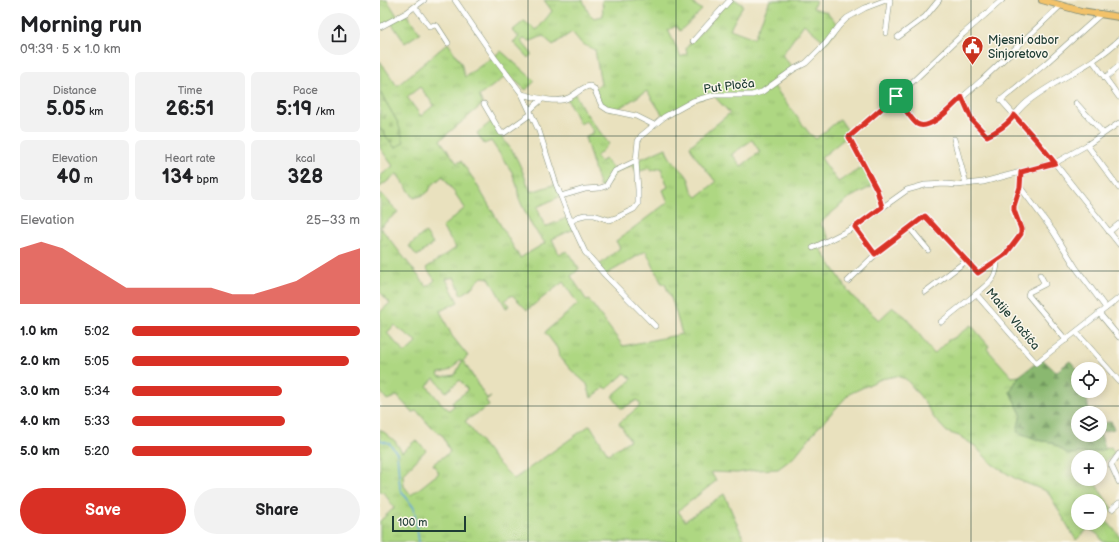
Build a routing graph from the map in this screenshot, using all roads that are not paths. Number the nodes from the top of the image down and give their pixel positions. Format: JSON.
{"nodes":[{"id":1,"x":424,"y":0,"type":"edge"},
{"id":2,"x":455,"y":0,"type":"edge"},
{"id":3,"x":730,"y":0,"type":"edge"},
{"id":4,"x":886,"y":0,"type":"edge"},
{"id":5,"x":890,"y":0,"type":"edge"},
{"id":6,"x":939,"y":0,"type":"edge"},
{"id":7,"x":1002,"y":0,"type":"edge"},
{"id":8,"x":1042,"y":0,"type":"edge"},
{"id":9,"x":1061,"y":5,"type":"junction"},
{"id":10,"x":414,"y":7,"type":"junction"},
{"id":11,"x":1102,"y":14,"type":"junction"},
{"id":12,"x":1119,"y":17,"type":"edge"},
{"id":13,"x":380,"y":27,"type":"edge"},
{"id":14,"x":886,"y":32,"type":"dead end"},
{"id":15,"x":898,"y":37,"type":"dead end"},
{"id":16,"x":1119,"y":40,"type":"edge"},
{"id":17,"x":694,"y":41,"type":"dead end"},
{"id":18,"x":448,"y":43,"type":"dead end"},
{"id":19,"x":1093,"y":61,"type":"junction"},
{"id":20,"x":1119,"y":66,"type":"edge"},
{"id":21,"x":1105,"y":78,"type":"junction"},
{"id":22,"x":522,"y":94,"type":"junction"},
{"id":23,"x":1118,"y":94,"type":"edge"},
{"id":24,"x":896,"y":96,"type":"junction"},
{"id":25,"x":962,"y":97,"type":"junction"},
{"id":26,"x":542,"y":99,"type":"junction"},
{"id":27,"x":1076,"y":103,"type":"dead end"},
{"id":28,"x":484,"y":104,"type":"dead end"},
{"id":29,"x":531,"y":112,"type":"junction"},
{"id":30,"x":1014,"y":115,"type":"junction"},
{"id":31,"x":1119,"y":123,"type":"edge"},
{"id":32,"x":654,"y":125,"type":"junction"},
{"id":33,"x":1103,"y":133,"type":"junction"},
{"id":34,"x":954,"y":139,"type":"dead end"},
{"id":35,"x":1088,"y":145,"type":"junction"},
{"id":36,"x":636,"y":160,"type":"junction"},
{"id":37,"x":1055,"y":163,"type":"junction"},
{"id":38,"x":1021,"y":172,"type":"junction"},
{"id":39,"x":966,"y":184,"type":"junction"},
{"id":40,"x":1020,"y":187,"type":"junction"},
{"id":41,"x":1119,"y":188,"type":"edge"},
{"id":42,"x":561,"y":196,"type":"junction"},
{"id":43,"x":882,"y":207,"type":"junction"},
{"id":44,"x":571,"y":222,"type":"junction"},
{"id":45,"x":1119,"y":224,"type":"edge"},
{"id":46,"x":855,"y":227,"type":"junction"},
{"id":47,"x":909,"y":227,"type":"junction"},
{"id":48,"x":1109,"y":232,"type":"junction"},
{"id":49,"x":1119,"y":244,"type":"edge"},
{"id":50,"x":814,"y":248,"type":"dead end"},
{"id":51,"x":928,"y":250,"type":"dead end"},
{"id":52,"x":875,"y":254,"type":"junction"},
{"id":53,"x":966,"y":261,"type":"junction"},
{"id":54,"x":997,"y":261,"type":"junction"},
{"id":55,"x":1040,"y":275,"type":"dead end"},
{"id":56,"x":848,"y":281,"type":"dead end"},
{"id":57,"x":925,"y":292,"type":"dead end"},
{"id":58,"x":976,"y":294,"type":"junction"},
{"id":59,"x":1118,"y":301,"type":"edge"},
{"id":60,"x":1106,"y":308,"type":"junction"},
{"id":61,"x":1099,"y":313,"type":"junction"},
{"id":62,"x":941,"y":322,"type":"dead end"},
{"id":63,"x":655,"y":326,"type":"dead end"},
{"id":64,"x":1076,"y":332,"type":"junction"},
{"id":65,"x":1119,"y":338,"type":"edge"},
{"id":66,"x":1066,"y":340,"type":"junction"},
{"id":67,"x":1119,"y":381,"type":"edge"},
{"id":68,"x":1119,"y":454,"type":"edge"},
{"id":69,"x":1119,"y":482,"type":"edge"},
{"id":70,"x":1119,"y":503,"type":"edge"},
{"id":71,"x":1112,"y":510,"type":"dead end"}],
"edges":[{"from":1,"to":10,"type":"street"},
{"from":2,"to":22,"type":"street"},
{"from":3,"to":17,"type":"street"},
{"from":4,"to":32,"type":"street","name":"Put Ploča"},
{"from":5,"to":14,"type":"street"},
{"from":6,"to":15,"type":"street"},
{"from":7,"to":24,"type":"street"},
{"from":8,"to":9,"type":"main road"},
{"from":9,"to":11,"type":"main road"},
{"from":9,"to":25,"type":"street"},
{"from":10,"to":13,"type":"street"},
{"from":10,"to":18,"type":"street"},
{"from":11,"to":12,"type":"main road"},
{"from":11,"to":30,"type":"street"},
{"from":16,"to":19,"type":"street"},
{"from":19,"to":21,"type":"street"},
{"from":19,"to":30,"type":"street"},
{"from":20,"to":21,"type":"street"},
{"from":21,"to":23,"type":"street"},
{"from":22,"to":26,"type":"street"},
{"from":22,"to":29,"type":"street"},
{"from":24,"to":25,"type":"street"},
{"from":24,"to":43,"type":"street"},
{"from":25,"to":30,"type":"street"},
{"from":26,"to":29,"type":"street"},
{"from":26,"to":32,"type":"street"},
{"from":27,"to":33,"type":"street"},
{"from":28,"to":29,"type":"street"},
{"from":29,"to":42,"type":"street"},
{"from":30,"to":37,"type":"street"},
{"from":31,"to":33,"type":"street"},
{"from":32,"to":36,"type":"street","name":"Put Ploča"},
{"from":33,"to":35,"type":"street"},
{"from":34,"to":39,"type":"street"},
{"from":35,"to":37,"type":"street"},
{"from":35,"to":41,"type":"street"},
{"from":36,"to":42,"type":"street"},
{"from":36,"to":44,"type":"street","name":"Put Ploča"},
{"from":37,"to":38,"type":"street"},
{"from":37,"to":48,"type":"street"},
{"from":38,"to":39,"type":"street"},
{"from":38,"to":40,"type":"street"},
{"from":39,"to":43,"type":"street"},
{"from":40,"to":54,"type":"street"},
{"from":40,"to":60,"type":"street"},
{"from":42,"to":44,"type":"street"},
{"from":43,"to":46,"type":"street"},
{"from":44,"to":63,"type":"street"},
{"from":45,"to":48,"type":"street"},
{"from":46,"to":50,"type":"street"},
{"from":46,"to":52,"type":"street"},
{"from":47,"to":51,"type":"street"},
{"from":47,"to":52,"type":"street"},
{"from":47,"to":53,"type":"street"},
{"from":48,"to":49,"type":"street"},
{"from":52,"to":56,"type":"street"},
{"from":53,"to":54,"type":"street"},
{"from":53,"to":57,"type":"street"},
{"from":54,"to":58,"type":"street","name":"Matije Vlačića"},
{"from":55,"to":66,"type":"street"},
{"from":58,"to":62,"type":"street"},
{"from":58,"to":66,"type":"street","name":"Matije Vlačića"},
{"from":59,"to":60,"type":"street","name":"Matije Vlačića"},
{"from":60,"to":61,"type":"street","name":"Matije Vlačića"},
{"from":61,"to":64,"type":"street","name":"Matije Vlačića"},
{"from":61,"to":65,"type":"street"},
{"from":64,"to":66,"type":"street","name":"Matije Vlačića"},
{"from":64,"to":67,"type":"street"},
{"from":68,"to":69,"type":"street"},
{"from":70,"to":71,"type":"street"}]}
